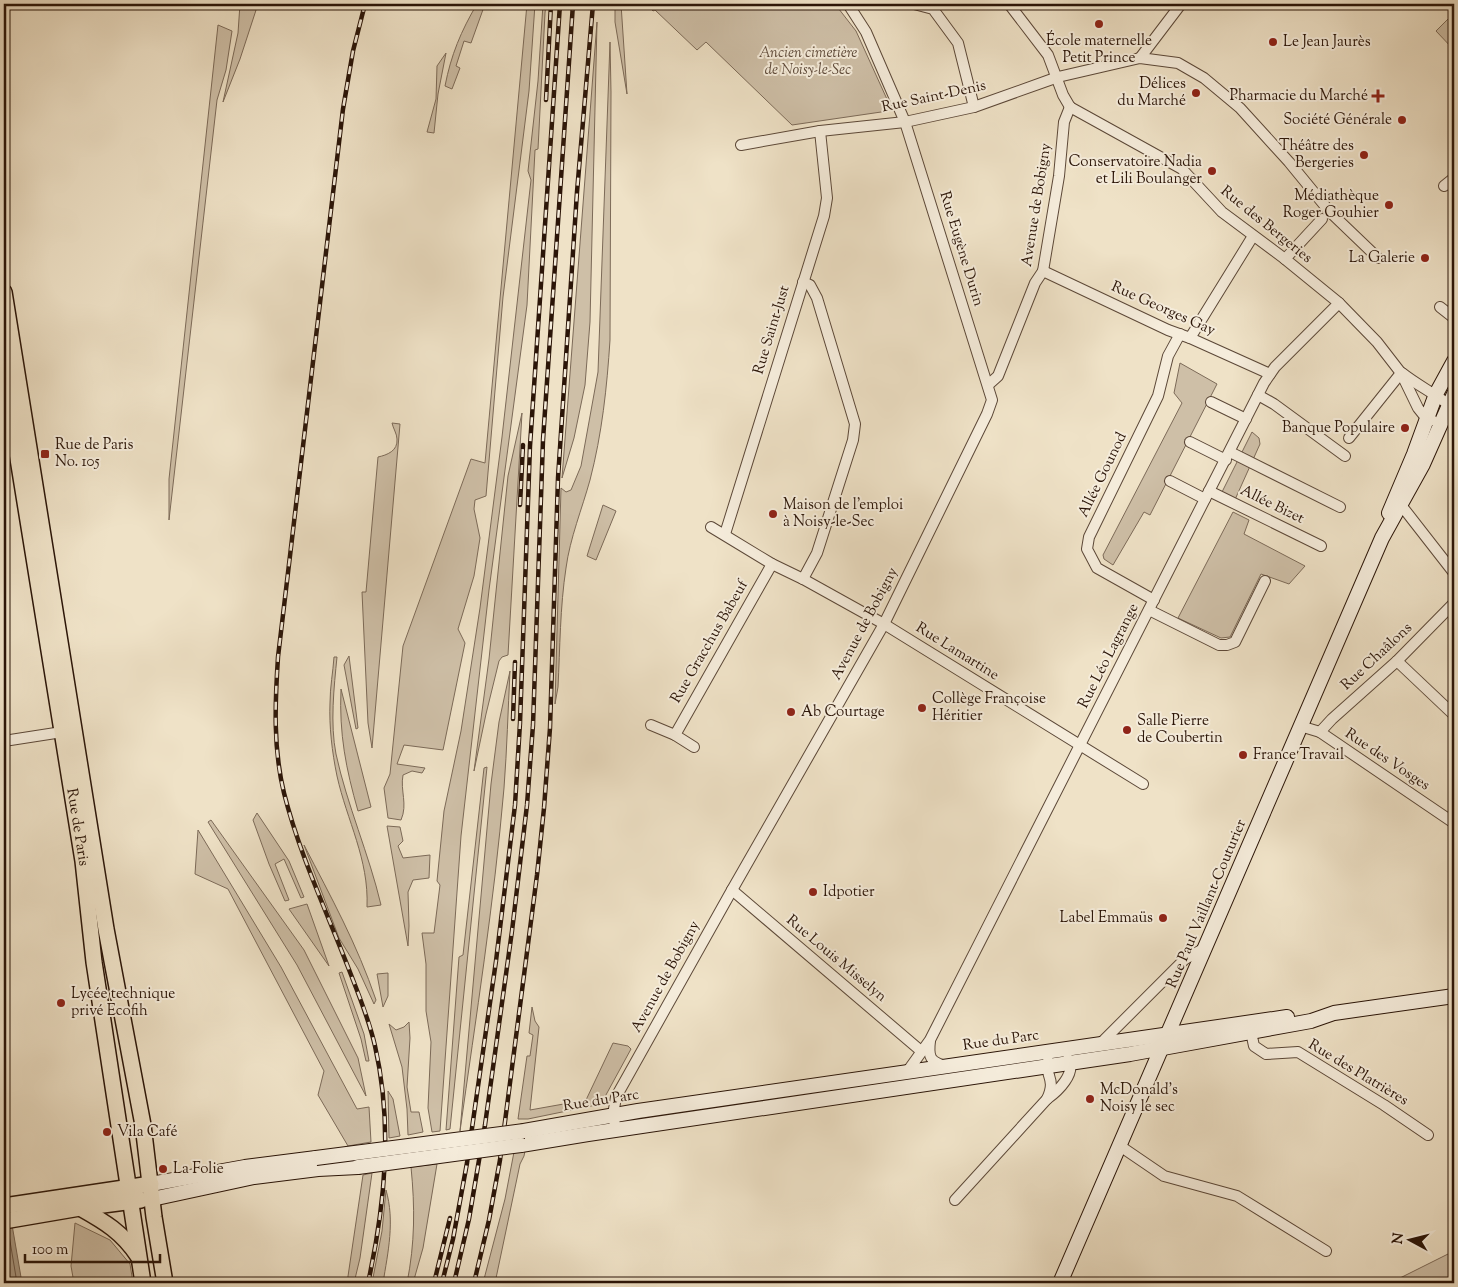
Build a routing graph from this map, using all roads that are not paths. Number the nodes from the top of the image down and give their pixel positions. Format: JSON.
{"nodes":[{"id":1,"x":848,"y":4,"type":"edge"},
{"id":2,"x":914,"y":4,"type":"edge"},
{"id":3,"x":1009,"y":4,"type":"edge"},
{"id":4,"x":1181,"y":4,"type":"edge"},
{"id":5,"x":1140,"y":58,"type":"junction"},
{"id":6,"x":1058,"y":77,"type":"junction"},
{"id":7,"x":974,"y":107,"type":"junction"},
{"id":8,"x":1070,"y":107,"type":"junction"},
{"id":9,"x":905,"y":122,"type":"junction"},
{"id":10,"x":820,"y":131,"type":"junction"},
{"id":11,"x":741,"y":144,"type":"dead end"},
{"id":12,"x":1454,"y":178,"type":"edge"},
{"id":13,"x":1444,"y":186,"type":"dead end"},
{"id":14,"x":1322,"y":219,"type":"dead end"},
{"id":15,"x":1253,"y":236,"type":"junction"},
{"id":16,"x":1378,"y":258,"type":"dead end"},
{"id":17,"x":1285,"y":259,"type":"junction"},
{"id":18,"x":1043,"y":271,"type":"junction"},
{"id":19,"x":803,"y":282,"type":"junction"},
{"id":20,"x":4,"y":292,"type":"edge"},
{"id":21,"x":1339,"y":303,"type":"junction"},
{"id":22,"x":1440,"y":307,"type":"dead end"},
{"id":23,"x":1454,"y":318,"type":"edge"},
{"id":24,"x":1185,"y":336,"type":"junction"},
{"id":25,"x":1454,"y":361,"type":"edge"},
{"id":26,"x":4,"y":372,"type":"edge"},
{"id":27,"x":1401,"y":373,"type":"junction"},
{"id":28,"x":1270,"y":374,"type":"junction"},
{"id":29,"x":988,"y":385,"type":"junction"},
{"id":30,"x":1436,"y":394,"type":"junction"},
{"id":31,"x":1258,"y":395,"type":"junction"},
{"id":32,"x":1452,"y":399,"type":"edge"},
{"id":33,"x":1211,"y":402,"type":"dead end"},
{"id":34,"x":1426,"y":418,"type":"junction"},
{"id":35,"x":1246,"y":419,"type":"junction"},
{"id":36,"x":1440,"y":424,"type":"junction"},
{"id":37,"x":1348,"y":438,"type":"dead end"},
{"id":38,"x":1190,"y":442,"type":"dead end"},
{"id":39,"x":1228,"y":456,"type":"junction"},
{"id":40,"x":1345,"y":456,"type":"dead end"},
{"id":41,"x":1418,"y":459,"type":"junction"},
{"id":42,"x":1170,"y":481,"type":"dead end"},
{"id":43,"x":1207,"y":495,"type":"junction"},
{"id":44,"x":1401,"y":505,"type":"junction"},
{"id":45,"x":1340,"y":507,"type":"dead end"},
{"id":46,"x":711,"y":527,"type":"dead end"},
{"id":47,"x":725,"y":534,"type":"junction"},
{"id":48,"x":1382,"y":538,"type":"junction"},
{"id":49,"x":1320,"y":546,"type":"dead end"},
{"id":50,"x":772,"y":564,"type":"junction"},
{"id":51,"x":1454,"y":573,"type":"edge"},
{"id":52,"x":803,"y":579,"type":"junction"},
{"id":53,"x":1265,"y":581,"type":"dead end"},
{"id":54,"x":1154,"y":600,"type":"junction"},
{"id":55,"x":1454,"y":604,"type":"edge"},
{"id":56,"x":1149,"y":610,"type":"junction"},
{"id":57,"x":884,"y":624,"type":"junction"},
{"id":58,"x":1397,"y":661,"type":"junction"},
{"id":59,"x":1454,"y":715,"type":"edge"},
{"id":60,"x":651,"y":725,"type":"dead end"},
{"id":61,"x":1300,"y":726,"type":"junction"},
{"id":62,"x":62,"y":732,"type":"junction"},
{"id":63,"x":1320,"y":732,"type":"junction"},
{"id":64,"x":675,"y":734,"type":"junction"},
{"id":65,"x":4,"y":741,"type":"edge"},
{"id":66,"x":1080,"y":746,"type":"junction"},
{"id":67,"x":694,"y":747,"type":"dead end"},
{"id":68,"x":1142,"y":784,"type":"dead end"},
{"id":69,"x":1454,"y":823,"type":"edge"},
{"id":70,"x":732,"y":890,"type":"junction"},
{"id":71,"x":1206,"y":948,"type":"junction"},
{"id":72,"x":1454,"y":996,"type":"edge"},
{"id":73,"x":1334,"y":1013,"type":"junction"},
{"id":74,"x":1251,"y":1032,"type":"junction"},
{"id":75,"x":1167,"y":1035,"type":"junction"},
{"id":76,"x":930,"y":1040,"type":"junction"},
{"id":77,"x":1101,"y":1043,"type":"junction"},
{"id":78,"x":1056,"y":1050,"type":"junction"},
{"id":79,"x":1161,"y":1050,"type":"junction"},
{"id":80,"x":921,"y":1051,"type":"junction"},
{"id":81,"x":1071,"y":1063,"type":"junction"},
{"id":82,"x":946,"y":1066,"type":"junction"},
{"id":83,"x":907,"y":1072,"type":"junction"},
{"id":84,"x":1049,"y":1072,"type":"junction"},
{"id":85,"x":1065,"y":1080,"type":"junction"},
{"id":86,"x":1047,"y":1099,"type":"junction"},
{"id":87,"x":613,"y":1115,"type":"junction"},
{"id":88,"x":616,"y":1130,"type":"junction"},
{"id":89,"x":1428,"y":1135,"type":"dead end"},
{"id":90,"x":1120,"y":1146,"type":"junction"},
{"id":91,"x":317,"y":1164,"type":"junction"},
{"id":92,"x":152,"y":1191,"type":"junction"},
{"id":93,"x":130,"y":1195,"type":"junction"},
{"id":94,"x":955,"y":1200,"type":"dead end"},
{"id":95,"x":80,"y":1208,"type":"junction"},
{"id":96,"x":10,"y":1213,"type":"edge"},
{"id":97,"x":1326,"y":1251,"type":"dead end"},
{"id":98,"x":139,"y":1258,"type":"junction"},
{"id":99,"x":143,"y":1283,"type":"edge"},
{"id":100,"x":165,"y":1283,"type":"edge"},
{"id":101,"x":1060,"y":1283,"type":"edge"}],
"edges":[{"from":1,"to":9,"type":"street","name":"Rue Eugène Durin"},
{"from":2,"to":7,"type":"street"},
{"from":3,"to":6,"type":"street"},
{"from":4,"to":5,"type":"street"},
{"from":5,"to":6,"type":"street","name":"Rue Saint-Denis"},
{"from":5,"to":16,"type":"street","name":"Rue Saint-Denis"},
{"from":6,"to":7,"type":"street","name":"Rue Saint-Denis"},
{"from":6,"to":8,"type":"street"},
{"from":7,"to":9,"type":"street","name":"Rue Saint-Denis"},
{"from":8,"to":15,"type":"street","name":"Rue des Bergeries"},
{"from":8,"to":18,"type":"street","name":"Avenue de Bobigny"},
{"from":9,"to":10,"type":"street","name":"Rue Saint-Denis"},
{"from":9,"to":29,"type":"street","name":"Rue Eugène Durin"},
{"from":10,"to":11,"type":"street","name":"Rue Saint-Denis"},
{"from":10,"to":19,"type":"street","name":"Rue Saint-Just"},
{"from":12,"to":13,"type":"street"},
{"from":14,"to":17,"type":"street"},
{"from":15,"to":17,"type":"street","name":"Rue des Bergeries"},
{"from":15,"to":24,"type":"street"},
{"from":17,"to":21,"type":"street","name":"Rue des Bergeries"},
{"from":18,"to":24,"type":"street","name":"Rue Georges Gay"},
{"from":18,"to":29,"type":"street","name":"Avenue de Bobigny"},
{"from":19,"to":47,"type":"street","name":"Rue Saint-Just"},
{"from":19,"to":52,"type":"street"},
{"from":20,"to":92,"type":"main road","name":"Rue de Paris"},
{"from":21,"to":27,"type":"street","name":"Rue des Bergeries"},
{"from":21,"to":28,"type":"street","name":"Rue Léo Lagrange"},
{"from":22,"to":23,"type":"street"},
{"from":24,"to":28,"type":"street","name":"Rue Georges Gay"},
{"from":24,"to":54,"type":"street","name":"Allée Gounod"},
{"from":25,"to":30,"type":"main road","name":"Rue Paul Vaillant-Couturier"},
{"from":26,"to":62,"type":"main road","name":"Rue de Paris"},
{"from":27,"to":30,"type":"street","name":"Rue des Bergeries"},
{"from":27,"to":34,"type":"street","name":"Rue des Bergeries"},
{"from":27,"to":37,"type":"street"},
{"from":28,"to":31,"type":"street","name":"Rue Léo Lagrange"},
{"from":29,"to":57,"type":"street","name":"Avenue de Bobigny"},
{"from":30,"to":32,"type":"street","name":"Rue des Bergeries"},
{"from":30,"to":34,"type":"main road","name":"Rue Paul Vaillant-Couturier"},
{"from":31,"to":35,"type":"street","name":"Rue Léo Lagrange"},
{"from":31,"to":40,"type":"street"},
{"from":32,"to":36,"type":"main road","name":"Rue Paul Vaillant-Couturier"},
{"from":33,"to":35,"type":"street"},
{"from":34,"to":36,"type":"street"},
{"from":34,"to":41,"type":"main road","name":"Rue Paul Vaillant-Couturier"},
{"from":35,"to":39,"type":"street","name":"Rue Léo Lagrange"},
{"from":36,"to":41,"type":"main road","name":"Rue Paul Vaillant-Couturier"},
{"from":38,"to":39,"type":"street"},
{"from":39,"to":43,"type":"street","name":"Rue Léo Lagrange"},
{"from":39,"to":45,"type":"street"},
{"from":41,"to":44,"type":"main road","name":"Rue Paul Vaillant-Couturier"},
{"from":41,"to":48,"type":"main road","name":"Rue Paul Vaillant-Couturier"},
{"from":42,"to":43,"type":"street","name":"Allée Bizet"},
{"from":43,"to":49,"type":"street","name":"Allée Bizet"},
{"from":43,"to":54,"type":"street","name":"Rue Léo Lagrange"},
{"from":44,"to":48,"type":"main road","name":"Rue Paul Vaillant-Couturier"},
{"from":44,"to":51,"type":"street"},
{"from":46,"to":47,"type":"street"},
{"from":47,"to":50,"type":"street"},
{"from":48,"to":61,"type":"main road","name":"Rue Paul Vaillant-Couturier"},
{"from":50,"to":52,"type":"street"},
{"from":50,"to":64,"type":"street","name":"Rue Gracchus Babeuf"},
{"from":52,"to":57,"type":"street"},
{"from":53,"to":56,"type":"street"},
{"from":54,"to":56,"type":"street","name":"Rue Léo Lagrange"},
{"from":55,"to":58,"type":"street","name":"Rue Chaâlons"},
{"from":56,"to":66,"type":"street","name":"Rue Léo Lagrange"},
{"from":57,"to":66,"type":"street","name":"Rue Lamartine"},
{"from":57,"to":70,"type":"street","name":"Avenue de Bobigny"},
{"from":58,"to":59,"type":"street"},
{"from":58,"to":63,"type":"street","name":"Rue Chaâlons"},
{"from":60,"to":64,"type":"street"},
{"from":61,"to":63,"type":"street","name":"Rue des Vosges"},
{"from":61,"to":71,"type":"main road","name":"Rue Paul Vaillant-Couturier"},
{"from":62,"to":65,"type":"street"},
{"from":62,"to":93,"type":"main road","name":"Rue de Paris"},
{"from":63,"to":69,"type":"street","name":"Rue des Vosges"},
{"from":64,"to":67,"type":"street"},
{"from":66,"to":68,"type":"street","name":"Rue Lamartine"},
{"from":66,"to":76,"type":"street","name":"Rue Léo Lagrange"},
{"from":70,"to":80,"type":"street","name":"Rue Louis Misselyn"},
{"from":70,"to":87,"type":"street","name":"Avenue de Bobigny"},
{"from":71,"to":75,"type":"main road","name":"Rue Paul Vaillant-Couturier"},
{"from":71,"to":77,"type":"street"},
{"from":72,"to":73,"type":"main road","name":"Rue du Parc"},
{"from":73,"to":74,"type":"main road","name":"Rue du Parc"},
{"from":73,"to":75,"type":"main road","name":"Rue du Parc"},
{"from":74,"to":79,"type":"main road","name":"Rue du Parc"},
{"from":74,"to":89,"type":"street","name":"Rue des Platrières"},
{"from":75,"to":77,"type":"main road","name":"Rue du Parc"},
{"from":75,"to":79,"type":"main road","name":"Rue Paul Vaillant-Couturier"},
{"from":76,"to":80,"type":"street","name":"Rue Léo Lagrange"},
{"from":76,"to":82,"type":"street"},
{"from":77,"to":78,"type":"main road","name":"Rue du Parc"},
{"from":78,"to":81,"type":"street","name":"Rue du Parc"},
{"from":78,"to":82,"type":"main road","name":"Rue du Parc"},
{"from":78,"to":84,"type":"street","name":"Rue du Parc"},
{"from":79,"to":81,"type":"main road","name":"Rue du Parc"},
{"from":79,"to":90,"type":"main road","name":"Rue Paul Vaillant-Couturier"},
{"from":80,"to":83,"type":"street","name":"Rue Léo Lagrange"},
{"from":81,"to":84,"type":"main road","name":"Rue du Parc"},
{"from":81,"to":85,"type":"street"},
{"from":82,"to":83,"type":"main road","name":"Rue du Parc"},
{"from":83,"to":87,"type":"main road","name":"Rue du Parc"},
{"from":84,"to":85,"type":"street"},
{"from":84,"to":86,"type":"street"},
{"from":84,"to":88,"type":"main road","name":"Rue du Parc"},
{"from":85,"to":86,"type":"street"},
{"from":86,"to":94,"type":"street"},
{"from":87,"to":88,"type":"street","name":"Avenue de Bobigny"},
{"from":87,"to":91,"type":"main road","name":"Rue du Parc","bridge":true},
{"from":88,"to":91,"type":"main road","name":"Rue du Parc","bridge":true},
{"from":90,"to":97,"type":"street"},
{"from":90,"to":101,"type":"main road","name":"Rue Paul Vaillant-Couturier"},
{"from":91,"to":92,"type":"main road","name":"Rue du Parc"},
{"from":92,"to":93,"type":"main road"},
{"from":92,"to":100,"type":"main road","name":"Rue de Paris"},
{"from":93,"to":95,"type":"main road"},
{"from":93,"to":96,"type":"main road"},
{"from":93,"to":98,"type":"main road","name":"Rue de Paris"},
{"from":95,"to":96,"type":"main road"},
{"from":95,"to":98,"type":"main road"},
{"from":98,"to":99,"type":"main road","name":"Rue de Paris"}]}
